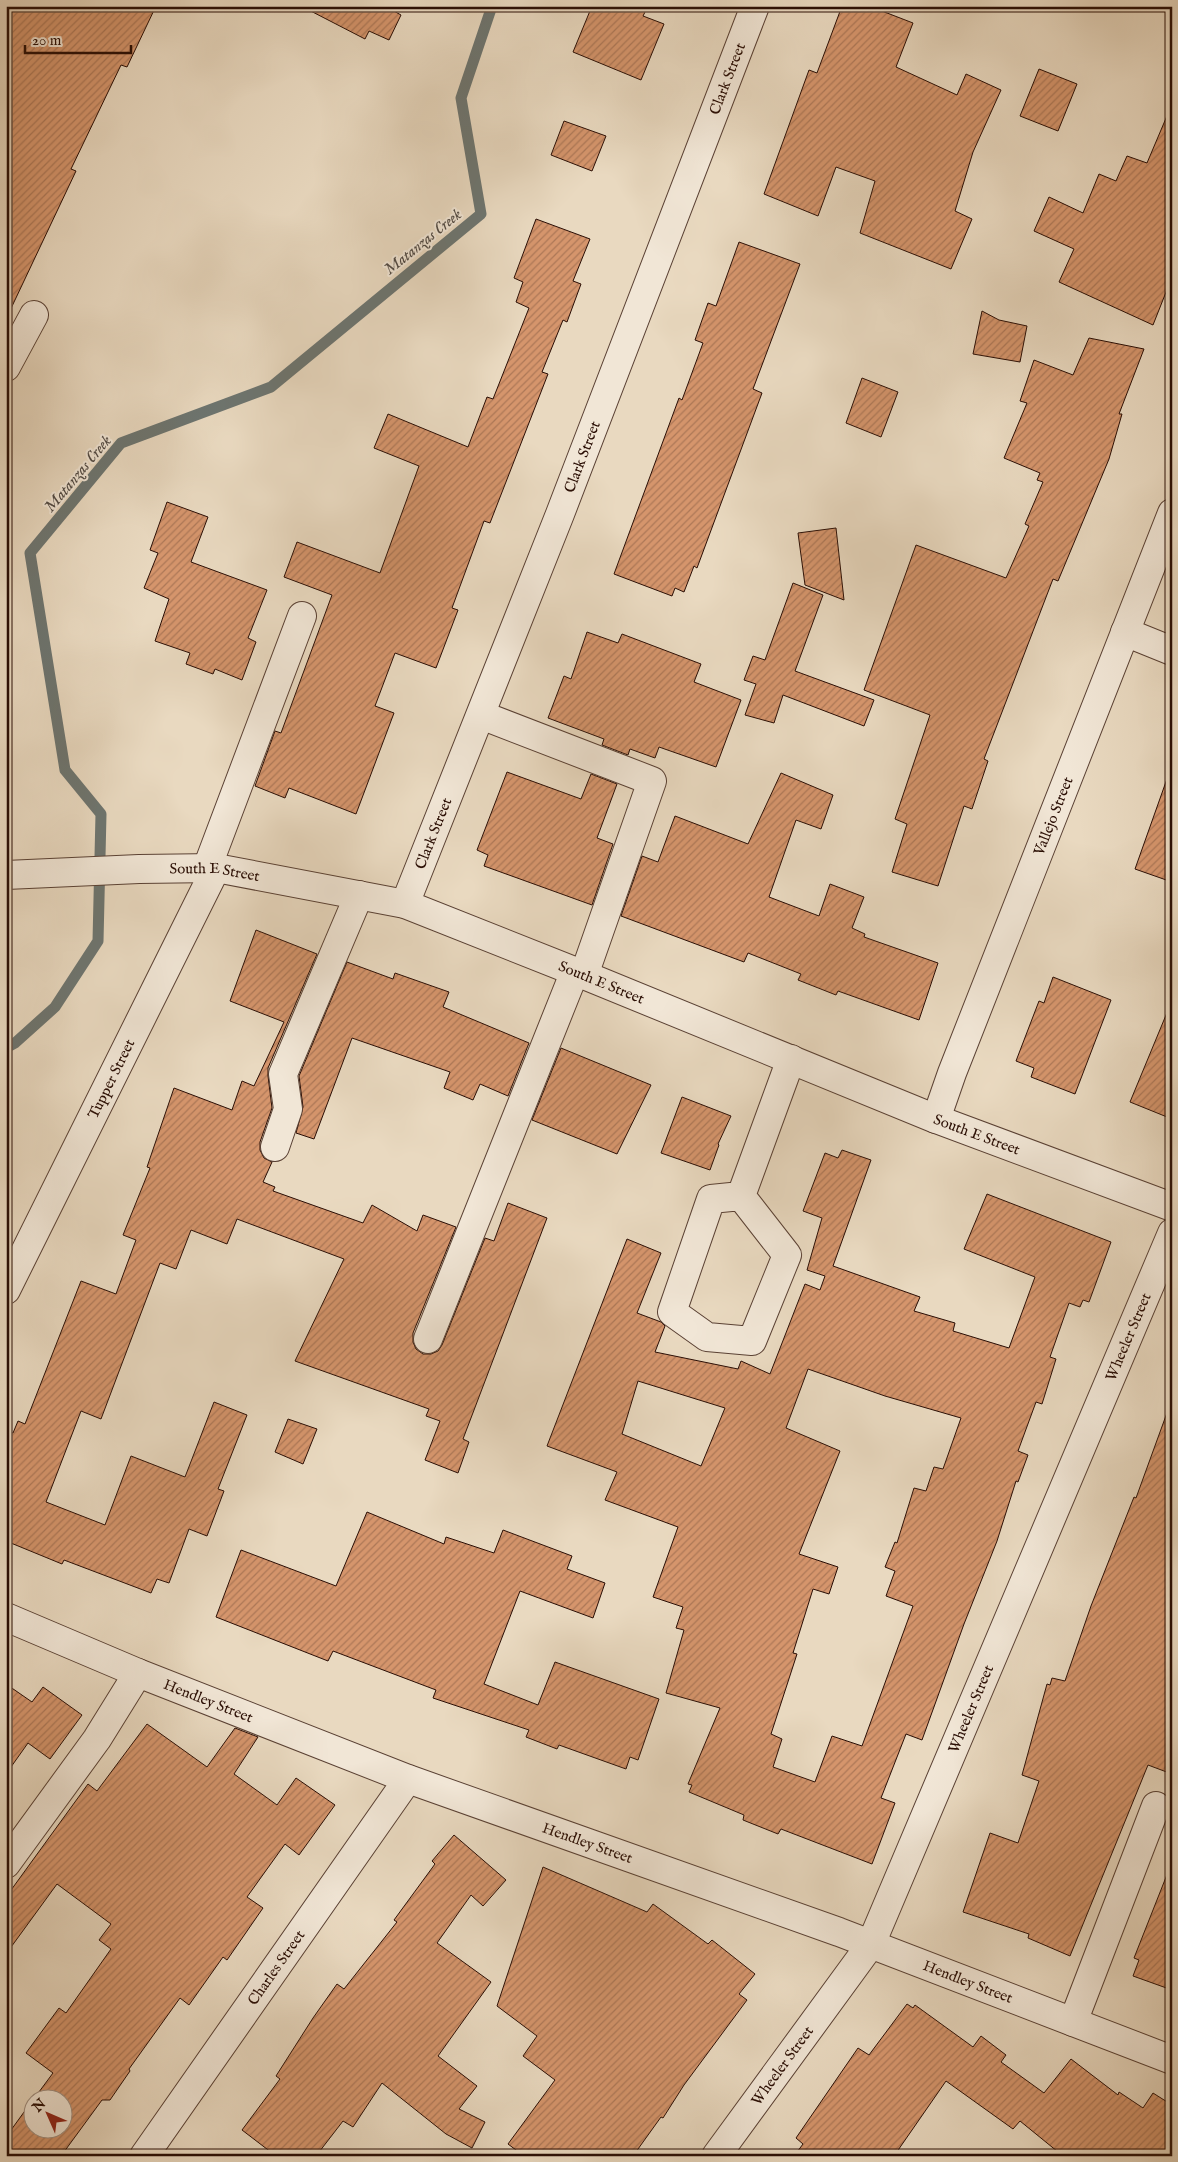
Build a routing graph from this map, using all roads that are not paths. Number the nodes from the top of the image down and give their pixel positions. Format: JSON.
{"nodes":[{"id":1,"x":754,"y":6,"type":"edge"},
{"id":2,"x":34,"y":315,"type":"dead end"},
{"id":3,"x":6,"y":367,"type":"edge"},
{"id":4,"x":1172,"y":513,"type":"edge"},
{"id":5,"x":302,"y":616,"type":"dead end"},
{"id":6,"x":1125,"y":632,"type":"junction"},
{"id":7,"x":1172,"y":651,"type":"edge"},
{"id":8,"x":481,"y":715,"type":"junction"},
{"id":9,"x":211,"y":868,"type":"junction"},
{"id":10,"x":6,"y":875,"type":"edge"},
{"id":11,"x":359,"y":895,"type":"junction"},
{"id":12,"x":405,"y":904,"type":"junction"},
{"id":13,"x":580,"y":973,"type":"junction"},
{"id":14,"x":791,"y":1059,"type":"junction"},
{"id":15,"x":936,"y":1119,"type":"junction"},
{"id":16,"x":275,"y":1146,"type":"dead end"},
{"id":17,"x":742,"y":1196,"type":"junction"},
{"id":18,"x":1172,"y":1207,"type":"edge"},
{"id":19,"x":1172,"y":1233,"type":"edge"},
{"id":20,"x":6,"y":1290,"type":"edge"},
{"id":21,"x":428,"y":1339,"type":"dead end"},
{"id":22,"x":6,"y":1617,"type":"edge"},
{"id":23,"x":138,"y":1673,"type":"junction"},
{"id":24,"x":408,"y":1779,"type":"junction"},
{"id":25,"x":1156,"y":1806,"type":"dead end"},
{"id":26,"x":6,"y":1864,"type":"edge"},
{"id":27,"x":872,"y":1944,"type":"junction"},
{"id":28,"x":1073,"y":2022,"type":"junction"},
{"id":29,"x":1172,"y":2060,"type":"edge"},
{"id":30,"x":144,"y":2156,"type":"edge"},
{"id":31,"x":716,"y":2156,"type":"edge"}],
"edges":[{"from":1,"to":8,"type":"street","name":"Clark Street"},
{"from":2,"to":3,"type":"street"},
{"from":4,"to":6,"type":"street","name":"Vallejo Street"},
{"from":5,"to":9,"type":"street","name":"Tupper Street"},
{"from":6,"to":7,"type":"street"},
{"from":6,"to":15,"type":"street","name":"Vallejo Street"},
{"from":8,"to":12,"type":"street","name":"Clark Street"},
{"from":8,"to":13,"type":"street"},
{"from":9,"to":10,"type":"street","name":"South E Street"},
{"from":9,"to":11,"type":"street","name":"South E Street"},
{"from":9,"to":20,"type":"street","name":"Tupper Street"},
{"from":11,"to":12,"type":"street","name":"South E Street"},
{"from":11,"to":16,"type":"street"},
{"from":12,"to":13,"type":"street","name":"South E Street"},
{"from":13,"to":14,"type":"street","name":"South E Street"},
{"from":13,"to":21,"type":"street"},
{"from":14,"to":15,"type":"street","name":"South E Street"},
{"from":14,"to":17,"type":"street"},
{"from":15,"to":18,"type":"street","name":"South E Street"},
{"from":17,"to":17,"type":"street"},
{"from":19,"to":27,"type":"street","name":"Wheeler Street"},
{"from":22,"to":23,"type":"street","name":"Hendley Street"},
{"from":23,"to":24,"type":"street","name":"Hendley Street"},
{"from":23,"to":26,"type":"street"},
{"from":24,"to":27,"type":"street","name":"Hendley Street"},
{"from":24,"to":30,"type":"street","name":"Charles Street"},
{"from":25,"to":28,"type":"street"},
{"from":27,"to":28,"type":"street","name":"Hendley Street"},
{"from":27,"to":31,"type":"street","name":"Wheeler Street"},
{"from":28,"to":29,"type":"street","name":"Hendley Street"}]}
